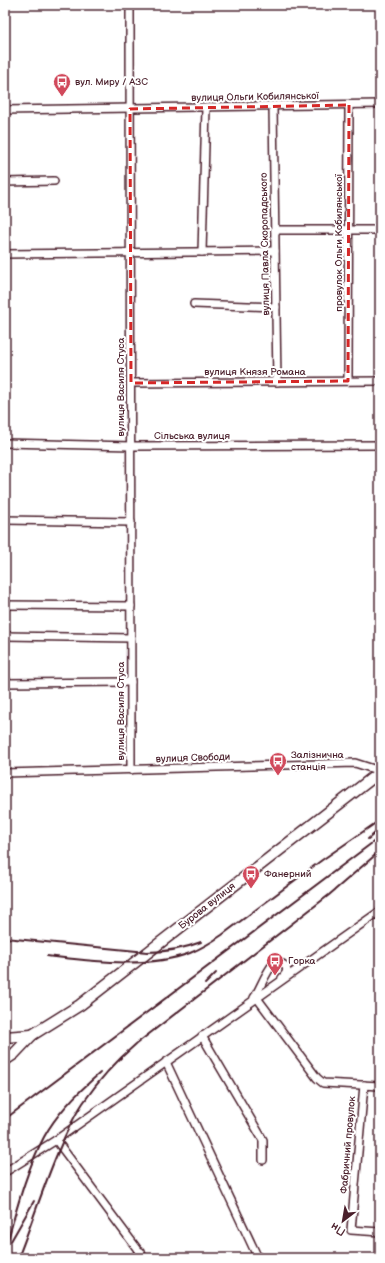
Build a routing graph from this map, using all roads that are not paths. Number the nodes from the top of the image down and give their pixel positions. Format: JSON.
{"nodes":[{"id":1,"x":130,"y":5,"type":"edge"},
{"id":2,"x":380,"y":104,"type":"edge"},
{"id":3,"x":349,"y":105,"type":"junction"},
{"id":4,"x":273,"y":107,"type":"junction"},
{"id":5,"x":206,"y":108,"type":"junction"},
{"id":6,"x":130,"y":109,"type":"junction"},
{"id":7,"x":5,"y":110,"type":"edge"},
{"id":8,"x":54,"y":181,"type":"dead end"},
{"id":9,"x":5,"y":182,"type":"edge"},
{"id":10,"x":275,"y":230,"type":"junction"},
{"id":11,"x":349,"y":230,"type":"junction"},
{"id":12,"x":380,"y":230,"type":"edge"},
{"id":13,"x":202,"y":252,"type":"junction"},
{"id":14,"x":275,"y":252,"type":"junction"},
{"id":15,"x":130,"y":253,"type":"junction"},
{"id":16,"x":5,"y":254,"type":"edge"},
{"id":17,"x":194,"y":304,"type":"dead end"},
{"id":18,"x":276,"y":307,"type":"junction"},
{"id":19,"x":348,"y":381,"type":"junction"},
{"id":20,"x":380,"y":381,"type":"edge"},
{"id":21,"x":276,"y":382,"type":"junction"},
{"id":22,"x":131,"y":383,"type":"junction"},
{"id":23,"x":5,"y":443,"type":"edge"},
{"id":24,"x":380,"y":445,"type":"edge"},
{"id":25,"x":131,"y":446,"type":"junction"},
{"id":26,"x":5,"y":520,"type":"edge"},
{"id":27,"x":131,"y":522,"type":"junction"},
{"id":28,"x":5,"y":605,"type":"edge"},
{"id":29,"x":131,"y":606,"type":"junction"},
{"id":30,"x":5,"y":636,"type":"edge"},
{"id":31,"x":131,"y":638,"type":"junction"},
{"id":32,"x":131,"y":682,"type":"junction"},
{"id":33,"x":5,"y":683,"type":"edge"},
{"id":34,"x":131,"y":770,"type":"junction"},
{"id":35,"x":380,"y":772,"type":"edge"},
{"id":36,"x":5,"y":773,"type":"edge"},
{"id":37,"x":380,"y":911,"type":"edge"},
{"id":38,"x":278,"y":982,"type":"junction"},
{"id":39,"x":254,"y":999,"type":"junction"},
{"id":40,"x":32,"y":1035,"type":"junction"},
{"id":41,"x":202,"y":1036,"type":"junction"},
{"id":42,"x":8,"y":1037,"type":"edge"},
{"id":43,"x":9,"y":1056,"type":"edge"},
{"id":44,"x":166,"y":1062,"type":"junction"},
{"id":45,"x":364,"y":1085,"type":"junction"},
{"id":46,"x":380,"y":1086,"type":"edge"},
{"id":47,"x":56,"y":1140,"type":"junction"},
{"id":48,"x":262,"y":1160,"type":"dead end"},
{"id":49,"x":5,"y":1172,"type":"edge"},
{"id":50,"x":380,"y":1232,"type":"edge"},
{"id":51,"x":143,"y":1255,"type":"edge"},
{"id":52,"x":133,"y":1258,"type":"edge"},
{"id":53,"x":258,"y":1258,"type":"edge"}],
"edges":[{"from":1,"to":6,"type":"street","name":"вулиця Василя Стуса"},
{"from":2,"to":3,"type":"street","name":"вулиця Ольги Кобилянської"},
{"from":3,"to":4,"type":"street","name":"вулиця Ольги Кобилянської"},
{"from":3,"to":11,"type":"street","name":"провулок Ольги Кобилянської"},
{"from":4,"to":5,"type":"street","name":"вулиця Ольги Кобилянської"},
{"from":4,"to":10,"type":"street","name":"вулиця Павла Скоропадського"},
{"from":5,"to":6,"type":"street","name":"вулиця Ольги Кобилянської"},
{"from":5,"to":13,"type":"street"},
{"from":6,"to":7,"type":"street","name":"вулиця Ольги Кобилянської"},
{"from":6,"to":15,"type":"street","name":"вулиця Василя Стуса"},
{"from":8,"to":9,"type":"street"},
{"from":10,"to":11,"type":"street"},
{"from":10,"to":14,"type":"street","name":"вулиця Павла Скоропадського"},
{"from":11,"to":12,"type":"street"},
{"from":11,"to":19,"type":"street","name":"провулок Ольги Кобилянської"},
{"from":13,"to":14,"type":"street"},
{"from":13,"to":15,"type":"street"},
{"from":14,"to":18,"type":"street","name":"вулиця Павла Скоропадського"},
{"from":15,"to":16,"type":"street"},
{"from":15,"to":22,"type":"street","name":"вулиця Василя Стуса"},
{"from":17,"to":18,"type":"street"},
{"from":18,"to":21,"type":"street","name":"вулиця Павла Скоропадського"},
{"from":19,"to":20,"type":"street","name":"вулиця Князя Романа"},
{"from":19,"to":21,"type":"street","name":"вулиця Князя Романа"},
{"from":21,"to":22,"type":"street","name":"вулиця Князя Романа"},
{"from":22,"to":25,"type":"street","name":"вулиця Василя Стуса"},
{"from":23,"to":25,"type":"street","name":"Сільська вулиця"},
{"from":24,"to":25,"type":"street","name":"Сільська вулиця"},
{"from":25,"to":27,"type":"street","name":"вулиця Василя Стуса"},
{"from":26,"to":27,"type":"street"},
{"from":27,"to":29,"type":"street","name":"вулиця Василя Стуса"},
{"from":28,"to":29,"type":"street"},
{"from":29,"to":31,"type":"street","name":"вулиця Василя Стуса"},
{"from":30,"to":31,"type":"street"},
{"from":31,"to":32,"type":"street","name":"вулиця Василя Стуса"},
{"from":32,"to":33,"type":"street"},
{"from":32,"to":34,"type":"street","name":"вулиця Василя Стуса"},
{"from":34,"to":35,"type":"street","name":"вулиця Свободи"},
{"from":34,"to":36,"type":"street","name":"вулиця Свободи"},
{"from":35,"to":40,"type":"main road","name":"Бурова вулиця"},
{"from":37,"to":38,"type":"street"},
{"from":38,"to":39,"type":"street"},
{"from":38,"to":39,"type":"street"},
{"from":39,"to":41,"type":"street"},
{"from":39,"to":45,"type":"street","name":"Фабричний провулок"},
{"from":40,"to":42,"type":"main road"},
{"from":40,"to":43,"type":"main road"},
{"from":41,"to":44,"type":"street"},
{"from":41,"to":48,"type":"street"},
{"from":42,"to":43,"type":"main road"},
{"from":44,"to":47,"type":"street"},
{"from":44,"to":53,"type":"street"},
{"from":45,"to":46,"type":"street"},
{"from":45,"to":50,"type":"street","name":"Фабричний провулок"},
{"from":47,"to":49,"type":"street"},
{"from":47,"to":51,"type":"street"},
{"from":51,"to":52,"type":"street"}]}
